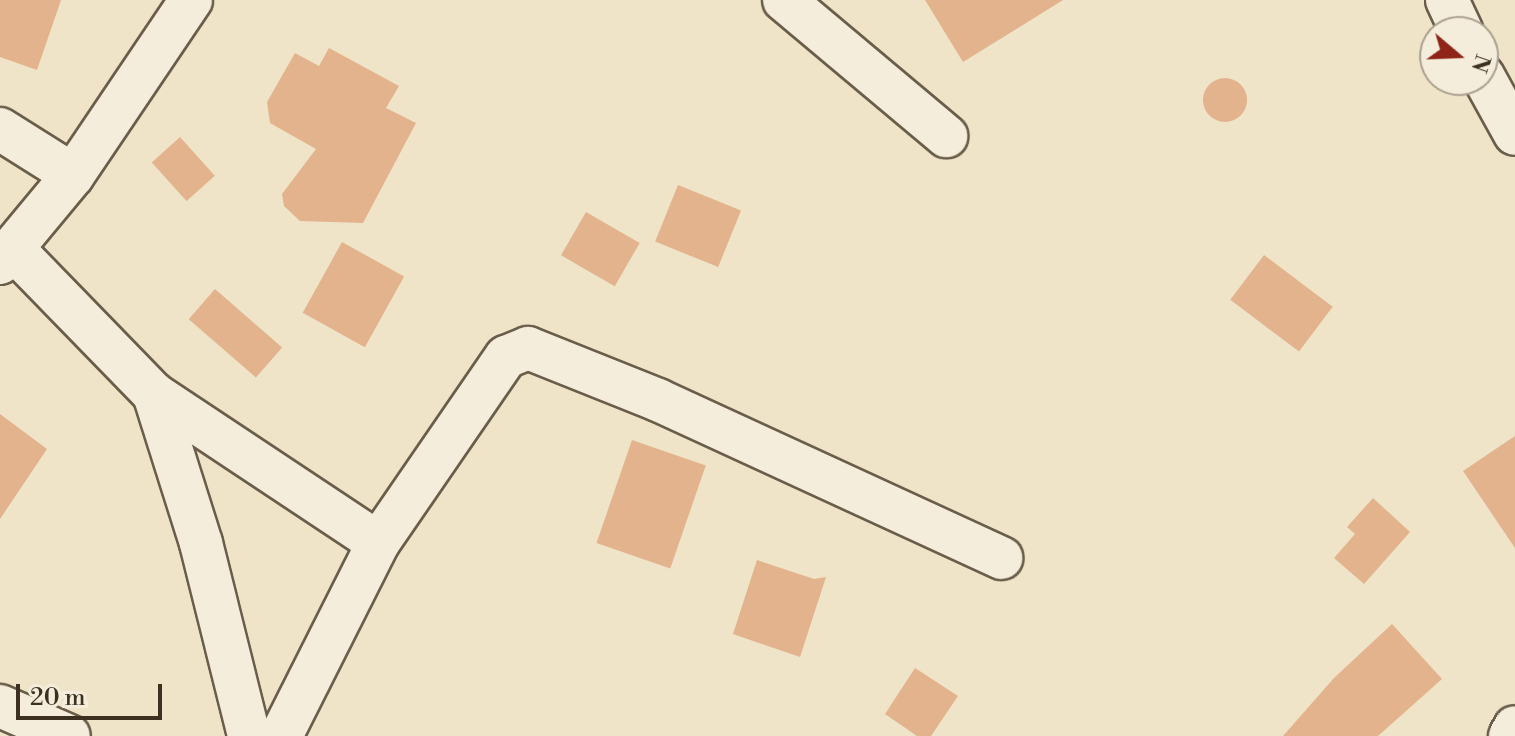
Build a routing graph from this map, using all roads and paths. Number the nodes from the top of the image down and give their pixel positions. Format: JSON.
{"nodes":[{"id":1,"x":191,"y":0,"type":"edge"},
{"id":2,"x":784,"y":0,"type":"edge"},
{"id":3,"x":1494,"y":96,"type":"edge"},
{"id":4,"x":0,"y":129,"type":"edge"},
{"id":5,"x":1515,"y":134,"type":"edge"},
{"id":6,"x":946,"y":136,"type":"dead end"},
{"id":7,"x":73,"y":175,"type":"junction"},
{"id":8,"x":6,"y":256,"type":"edge"},
{"id":9,"x":154,"y":394,"type":"junction"},
{"id":10,"x":378,"y":543,"type":"junction"},
{"id":11,"x":1001,"y":558,"type":"dead end"},
{"id":12,"x":0,"y":706,"type":"edge"},
{"id":13,"x":1515,"y":727,"type":"edge"},
{"id":14,"x":69,"y":736,"type":"edge"},
{"id":15,"x":249,"y":736,"type":"edge"},
{"id":16,"x":281,"y":736,"type":"edge"},
{"id":17,"x":1510,"y":736,"type":"edge"}],
"edges":[{"from":1,"to":7,"type":"street"},
{"from":2,"to":6,"type":"street"},
{"from":3,"to":5,"type":"street"},
{"from":4,"to":7,"type":"street"},
{"from":7,"to":8,"type":"street"},
{"from":8,"to":9,"type":"street"},
{"from":9,"to":10,"type":"street"},
{"from":9,"to":15,"type":"street"},
{"from":10,"to":11,"type":"street"},
{"from":10,"to":16,"type":"street"},
{"from":12,"to":14,"type":"street"},
{"from":13,"to":17,"type":"street"}]}
